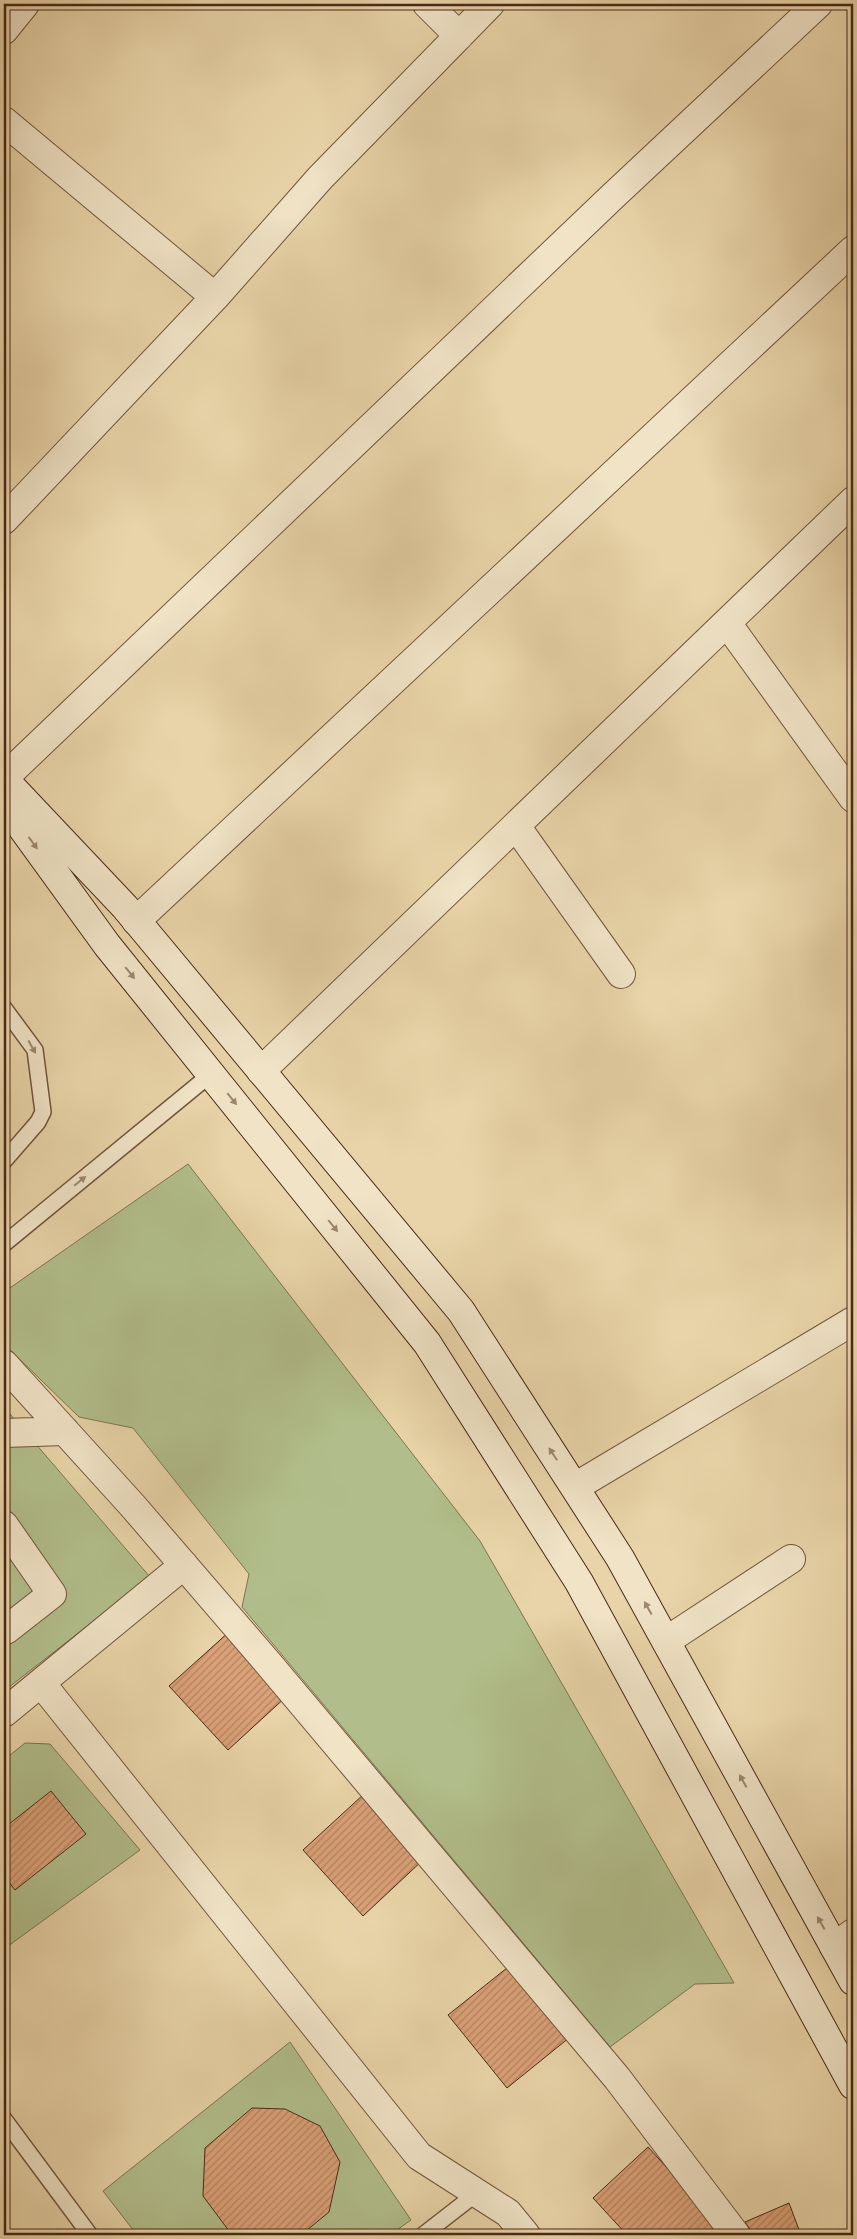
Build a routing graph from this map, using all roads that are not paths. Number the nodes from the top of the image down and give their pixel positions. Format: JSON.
{"nodes":[{"id":1,"x":25,"y":4,"type":"edge"},
{"id":2,"x":427,"y":4,"type":"edge"},
{"id":3,"x":490,"y":4,"type":"edge"},
{"id":4,"x":818,"y":4,"type":"edge"},
{"id":5,"x":4,"y":30,"type":"edge"},
{"id":6,"x":459,"y":36,"type":"junction"},
{"id":7,"x":4,"y":121,"type":"edge"},
{"id":8,"x":853,"y":250,"type":"edge"},
{"id":9,"x":215,"y":297,"type":"junction"},
{"id":10,"x":853,"y":501,"type":"edge"},
{"id":11,"x":4,"y":520,"type":"edge"},
{"id":12,"x":727,"y":623,"type":"junction"},
{"id":13,"x":4,"y":779,"type":"edge"},
{"id":14,"x":853,"y":798,"type":"edge"},
{"id":15,"x":4,"y":803,"type":"edge"},
{"id":16,"x":516,"y":826,"type":"junction"},
{"id":17,"x":136,"y":920,"type":"junction"},
{"id":18,"x":621,"y":974,"type":"dead end"},
{"id":19,"x":4,"y":1008,"type":"edge"},
{"id":20,"x":261,"y":1071,"type":"junction"},
{"id":21,"x":211,"y":1074,"type":"junction"},
{"id":22,"x":4,"y":1161,"type":"edge"},
{"id":23,"x":4,"y":1244,"type":"edge"},
{"id":24,"x":853,"y":1321,"type":"edge"},
{"id":25,"x":4,"y":1364,"type":"edge"},
{"id":26,"x":65,"y":1432,"type":"junction"},
{"id":27,"x":4,"y":1433,"type":"edge"},
{"id":28,"x":575,"y":1487,"type":"junction"},
{"id":29,"x":4,"y":1525,"type":"edge"},
{"id":30,"x":792,"y":1560,"type":"dead end"},
{"id":31,"x":184,"y":1565,"type":"junction"},
{"id":32,"x":6,"y":1630,"type":"dead end"},
{"id":33,"x":666,"y":1641,"type":"junction"},
{"id":34,"x":41,"y":1683,"type":"junction"},
{"id":35,"x":4,"y":1713,"type":"edge"},
{"id":36,"x":844,"y":1940,"type":"edge"},
{"id":37,"x":853,"y":1981,"type":"edge"},
{"id":38,"x":853,"y":2084,"type":"edge"},
{"id":39,"x":4,"y":2119,"type":"edge"},
{"id":40,"x":477,"y":2193,"type":"junction"},
{"id":41,"x":90,"y":2235,"type":"edge"},
{"id":42,"x":423,"y":2235,"type":"edge"},
{"id":43,"x":526,"y":2235,"type":"edge"},
{"id":44,"x":736,"y":2235,"type":"edge"}],
"edges":[{"from":1,"to":5,"type":"street"},
{"from":2,"to":6,"type":"street"},
{"from":3,"to":6,"type":"street"},
{"from":4,"to":13,"type":"street"},
{"from":6,"to":9,"type":"street"},
{"from":7,"to":9,"type":"street"},
{"from":8,"to":17,"type":"street"},
{"from":9,"to":11,"type":"street"},
{"from":10,"to":12,"type":"street"},
{"from":12,"to":14,"type":"street"},
{"from":12,"to":16,"type":"street"},
{"from":13,"to":17,"type":"street"},
{"from":15,"to":21,"type":"street","one_way":true},
{"from":16,"to":18,"type":"street"},
{"from":16,"to":20,"type":"street"},
{"from":17,"to":20,"type":"street"},
{"from":19,"to":22,"type":"lane","one_way":true},
{"from":28,"to":20,"type":"street","one_way":true},
{"from":23,"to":21,"type":"lane","one_way":true},
{"from":21,"to":38,"type":"street","one_way":true},
{"from":24,"to":28,"type":"street"},
{"from":25,"to":26,"type":"street"},
{"from":26,"to":27,"type":"street"},
{"from":26,"to":31,"type":"street"},
{"from":33,"to":28,"type":"street","one_way":true},
{"from":29,"to":32,"type":"street"},
{"from":30,"to":33,"type":"street"},
{"from":31,"to":34,"type":"street"},
{"from":31,"to":44,"type":"street"},
{"from":36,"to":33,"type":"street","one_way":true},
{"from":34,"to":35,"type":"street"},
{"from":34,"to":40,"type":"street"},
{"from":36,"to":37,"type":"street"},
{"from":39,"to":41,"type":"lane"},
{"from":40,"to":42,"type":"lane"},
{"from":40,"to":43,"type":"street"}]}
